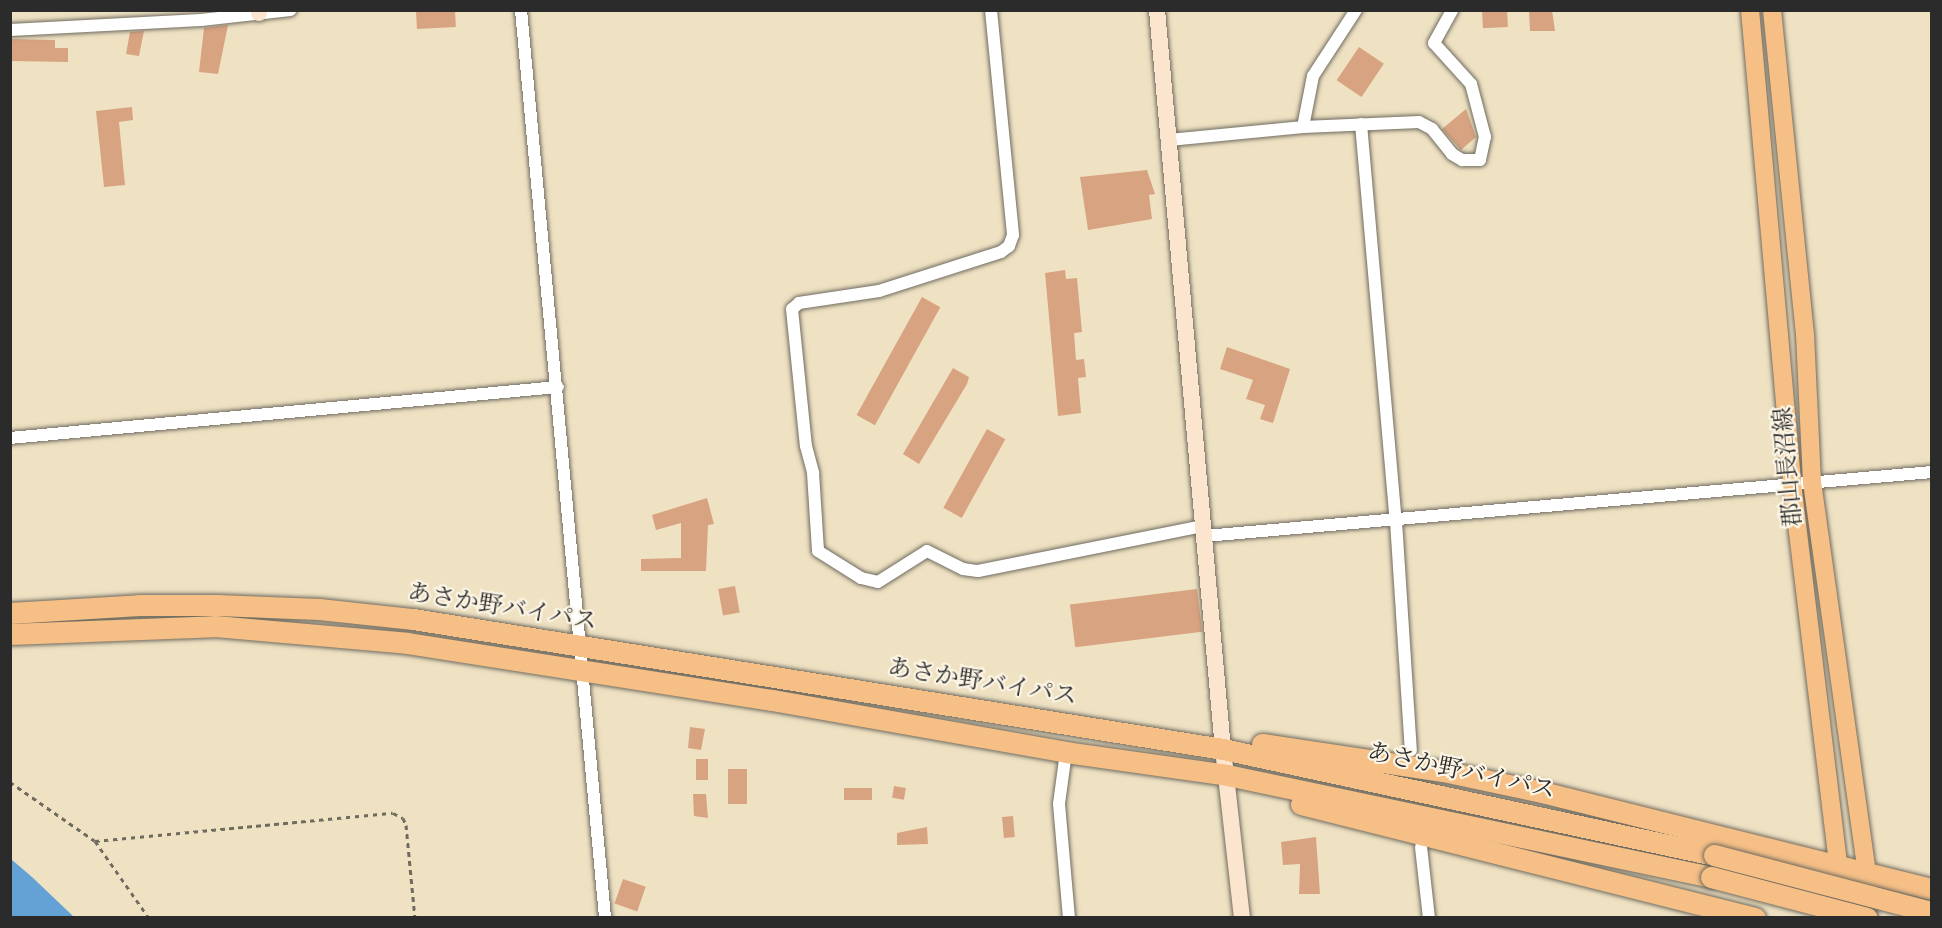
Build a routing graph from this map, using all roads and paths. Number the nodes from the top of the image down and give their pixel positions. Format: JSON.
{"nodes":[{"id":1,"x":290,"y":10,"type":"edge"},
{"id":2,"x":521,"y":10,"type":"edge"},
{"id":3,"x":991,"y":10,"type":"edge"},
{"id":4,"x":1157,"y":10,"type":"edge"},
{"id":5,"x":1356,"y":10,"type":"edge"},
{"id":6,"x":1452,"y":10,"type":"edge"},
{"id":7,"x":1750,"y":10,"type":"edge"},
{"id":8,"x":1772,"y":10,"type":"edge"},
{"id":9,"x":259,"y":12,"type":"edge"},
{"id":10,"x":10,"y":30,"type":"edge"},
{"id":11,"x":1361,"y":124,"type":"junction"},
{"id":12,"x":1303,"y":127,"type":"junction"},
{"id":13,"x":1170,"y":140,"type":"junction"},
{"id":14,"x":558,"y":387,"type":"junction"},
{"id":15,"x":10,"y":438,"type":"edge"},
{"id":16,"x":1932,"y":472,"type":"edge"},
{"id":17,"x":1812,"y":482,"type":"junction"},
{"id":18,"x":1792,"y":483,"type":"junction"},
{"id":19,"x":1396,"y":521,"type":"junction"},
{"id":20,"x":1204,"y":531,"type":"junction"},
{"id":21,"x":10,"y":613,"type":"edge"},
{"id":22,"x":10,"y":634,"type":"edge"},
{"id":23,"x":580,"y":646,"type":"junction"},
{"id":24,"x":580,"y":669,"type":"junction"},
{"id":25,"x":1223,"y":749,"type":"junction"},
{"id":26,"x":1411,"y":751,"type":"dead end"},
{"id":27,"x":1066,"y":752,"type":"junction"},
{"id":28,"x":1227,"y":775,"type":"junction"},
{"id":29,"x":10,"y":782,"type":"edge"},
{"id":30,"x":1419,"y":840,"type":"junction"},
{"id":31,"x":95,"y":841,"type":"junction"},
{"id":32,"x":1838,"y":866,"type":"junction"},
{"id":33,"x":1867,"y":872,"type":"junction"},
{"id":34,"x":1932,"y":890,"type":"edge"},
{"id":35,"x":1932,"y":912,"type":"edge"},
{"id":36,"x":149,"y":918,"type":"edge"},
{"id":37,"x":416,"y":918,"type":"edge"},
{"id":38,"x":604,"y":918,"type":"edge"},
{"id":39,"x":1070,"y":918,"type":"edge"},
{"id":40,"x":1242,"y":918,"type":"edge"},
{"id":41,"x":1429,"y":918,"type":"edge"},
{"id":42,"x":1755,"y":918,"type":"edge"},
{"id":43,"x":1839,"y":918,"type":"edge"},
{"id":44,"x":1867,"y":918,"type":"edge"}],
"edges":[{"from":1,"to":9,"type":"street"},
{"from":2,"to":14,"type":"street"},
{"from":3,"to":20,"type":"street"},
{"from":4,"to":13,"type":"street"},
{"from":5,"to":12,"type":"street"},
{"from":6,"to":11,"type":"street"},
{"from":7,"to":18,"type":"main road","name":"郡山長沼線"},
{"from":8,"to":17,"type":"main road","name":"郡山長沼線"},
{"from":9,"to":10,"type":"street"},
{"from":11,"to":12,"type":"street"},
{"from":11,"to":19,"type":"street"},
{"from":12,"to":13,"type":"street"},
{"from":13,"to":20,"type":"street"},
{"from":14,"to":15,"type":"street"},
{"from":14,"to":23,"type":"street"},
{"from":16,"to":17,"type":"street"},
{"from":17,"to":18,"type":"street"},
{"from":17,"to":33,"type":"main road","name":"郡山長沼線"},
{"from":18,"to":19,"type":"street"},
{"from":18,"to":32,"type":"main road","name":"郡山長沼線"},
{"from":19,"to":20,"type":"street"},
{"from":19,"to":26,"type":"street"},
{"from":20,"to":25,"type":"street"},
{"from":21,"to":23,"type":"highway","name":"あさか野バイパス"},
{"from":22,"to":24,"type":"highway","name":"あさか野バイパス"},
{"from":23,"to":24,"type":"street"},
{"from":23,"to":25,"type":"highway","name":"あさか野バイパス"},
{"from":24,"to":27,"type":"highway","name":"あさか野バイパス"},
{"from":24,"to":38,"type":"street"},
{"from":25,"to":28,"type":"street"},
{"from":25,"to":32,"type":"highway"},
{"from":25,"to":35,"type":"highway","name":"あさか野バイパス","bridge":true},
{"from":27,"to":28,"type":"highway","name":"あさか野バイパス"},
{"from":27,"to":39,"type":"street"},
{"from":28,"to":30,"type":"highway"},
{"from":28,"to":40,"type":"street"},
{"from":28,"to":44,"type":"highway","name":"あさか野バイパス","bridge":true},
{"from":29,"to":31,"type":"path"},
{"from":30,"to":41,"type":"street"},
{"from":30,"to":42,"type":"highway"},
{"from":31,"to":36,"type":"path"},
{"from":31,"to":37,"type":"path"},
{"from":32,"to":33,"type":"highway"},
{"from":32,"to":43,"type":"main road","name":"郡山長沼線"},
{"from":33,"to":34,"type":"highway"},
{"from":33,"to":44,"type":"main road","name":"郡山長沼線"}]}
